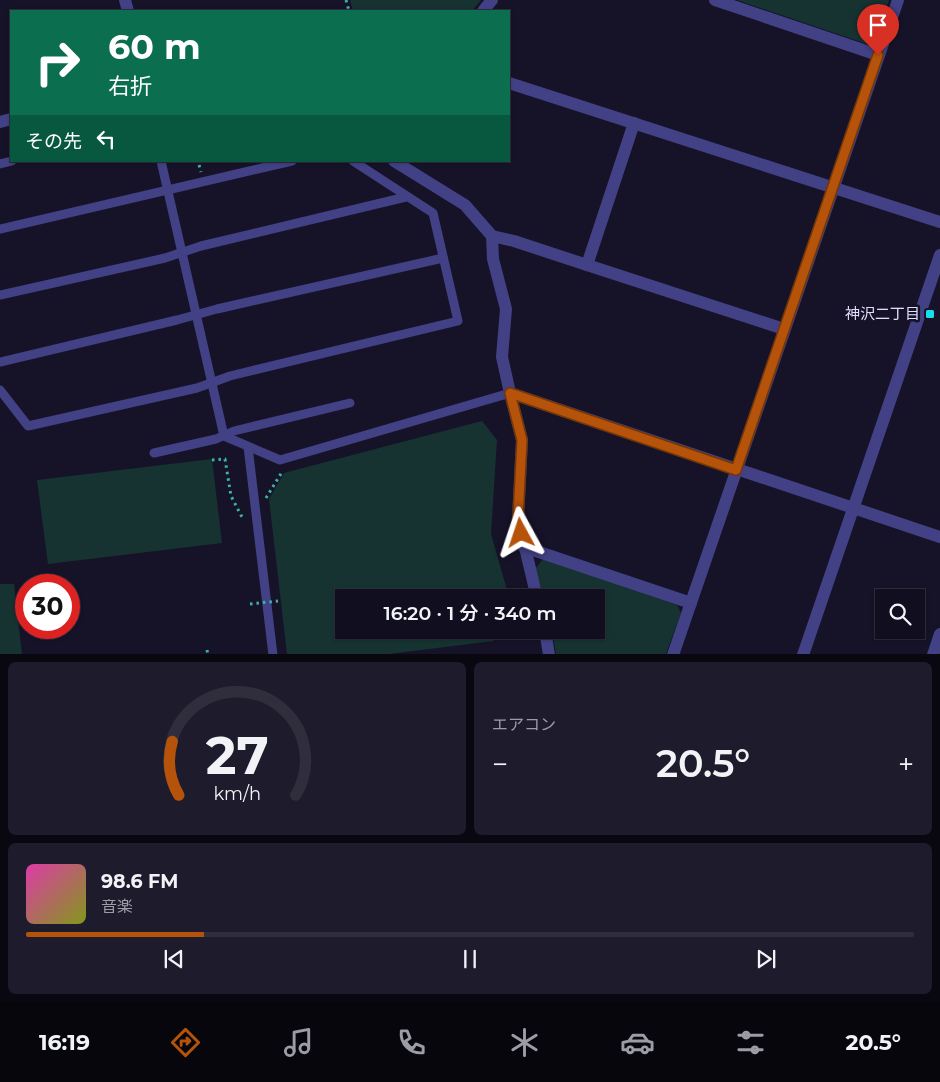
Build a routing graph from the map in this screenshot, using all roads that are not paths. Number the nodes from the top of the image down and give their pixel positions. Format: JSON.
{"nodes":[{"id":1,"x":492,"y":0,"type":"edge"},
{"id":2,"x":715,"y":0,"type":"edge"},
{"id":3,"x":898,"y":0,"type":"edge"},
{"id":4,"x":484,"y":10,"type":"edge"},
{"id":5,"x":878,"y":55,"type":"junction"},
{"id":6,"x":510,"y":83,"type":"edge"},
{"id":7,"x":634,"y":123,"type":"junction"},
{"id":8,"x":161,"y":162,"type":"edge"},
{"id":9,"x":288,"y":162,"type":"edge"},
{"id":10,"x":354,"y":162,"type":"edge"},
{"id":11,"x":396,"y":162,"type":"edge"},
{"id":12,"x":833,"y":188,"type":"junction"},
{"id":13,"x":168,"y":190,"type":"junction"},
{"id":14,"x":406,"y":197,"type":"junction"},
{"id":15,"x":940,"y":222,"type":"edge"},
{"id":16,"x":0,"y":229,"type":"edge"},
{"id":17,"x":492,"y":236,"type":"junction"},
{"id":18,"x":181,"y":252,"type":"junction"},
{"id":19,"x":940,"y":255,"type":"edge"},
{"id":20,"x":443,"y":258,"type":"junction"},
{"id":21,"x":587,"y":265,"type":"junction"},
{"id":22,"x":0,"y":295,"type":"edge"},
{"id":23,"x":195,"y":315,"type":"junction"},
{"id":24,"x":784,"y":329,"type":"junction"},
{"id":25,"x":0,"y":362,"type":"edge"},
{"id":26,"x":212,"y":383,"type":"junction"},
{"id":27,"x":0,"y":390,"type":"edge"},
{"id":28,"x":510,"y":393,"type":"junction"},
{"id":29,"x":350,"y":403,"type":"dead end"},
{"id":30,"x":224,"y":436,"type":"junction"},
{"id":31,"x":248,"y":447,"type":"junction"},
{"id":32,"x":154,"y":453,"type":"dead end"},
{"id":33,"x":736,"y":470,"type":"junction"},
{"id":34,"x":852,"y":508,"type":"junction"},
{"id":35,"x":940,"y":537,"type":"edge"},
{"id":36,"x":524,"y":547,"type":"junction"},
{"id":37,"x":535,"y":589,"type":"edge"},
{"id":38,"x":691,"y":603,"type":"junction"},
{"id":39,"x":940,"y":634,"type":"edge"},
{"id":40,"x":546,"y":639,"type":"edge"},
{"id":41,"x":274,"y":654,"type":"edge"},
{"id":42,"x":549,"y":654,"type":"edge"},
{"id":43,"x":673,"y":654,"type":"edge"},
{"id":44,"x":803,"y":654,"type":"edge"},
{"id":45,"x":933,"y":654,"type":"edge"}],
"edges":[{"from":1,"to":4,"type":"street"},
{"from":2,"to":5,"type":"street"},
{"from":3,"to":5,"type":"street"},
{"from":5,"to":12,"type":"street"},
{"from":6,"to":7,"type":"street"},
{"from":7,"to":12,"type":"street"},
{"from":7,"to":21,"type":"street"},
{"from":8,"to":13,"type":"lane"},
{"from":9,"to":13,"type":"lane"},
{"from":10,"to":14,"type":"lane"},
{"from":11,"to":17,"type":"street"},
{"from":12,"to":15,"type":"street"},
{"from":12,"to":24,"type":"street"},
{"from":13,"to":16,"type":"lane"},
{"from":13,"to":18,"type":"lane"},
{"from":14,"to":18,"type":"lane"},
{"from":14,"to":20,"type":"lane"},
{"from":17,"to":21,"type":"street"},
{"from":17,"to":28,"type":"street"},
{"from":18,"to":22,"type":"lane"},
{"from":18,"to":23,"type":"lane"},
{"from":19,"to":34,"type":"street"},
{"from":20,"to":23,"type":"lane"},
{"from":20,"to":26,"type":"lane"},
{"from":21,"to":24,"type":"street"},
{"from":23,"to":25,"type":"lane"},
{"from":23,"to":26,"type":"lane"},
{"from":24,"to":33,"type":"street"},
{"from":26,"to":27,"type":"lane"},
{"from":26,"to":30,"type":"lane"},
{"from":28,"to":31,"type":"lane"},
{"from":28,"to":33,"type":"street"},
{"from":28,"to":36,"type":"street"},
{"from":29,"to":30,"type":"lane"},
{"from":30,"to":31,"type":"lane"},
{"from":30,"to":32,"type":"lane"},
{"from":31,"to":41,"type":"lane"},
{"from":33,"to":34,"type":"street"},
{"from":33,"to":38,"type":"street"},
{"from":34,"to":35,"type":"street"},
{"from":34,"to":44,"type":"street"},
{"from":36,"to":37,"type":"street"},
{"from":36,"to":38,"type":"street"},
{"from":38,"to":43,"type":"street"},
{"from":39,"to":45,"type":"street"},
{"from":40,"to":42,"type":"street"}]}
